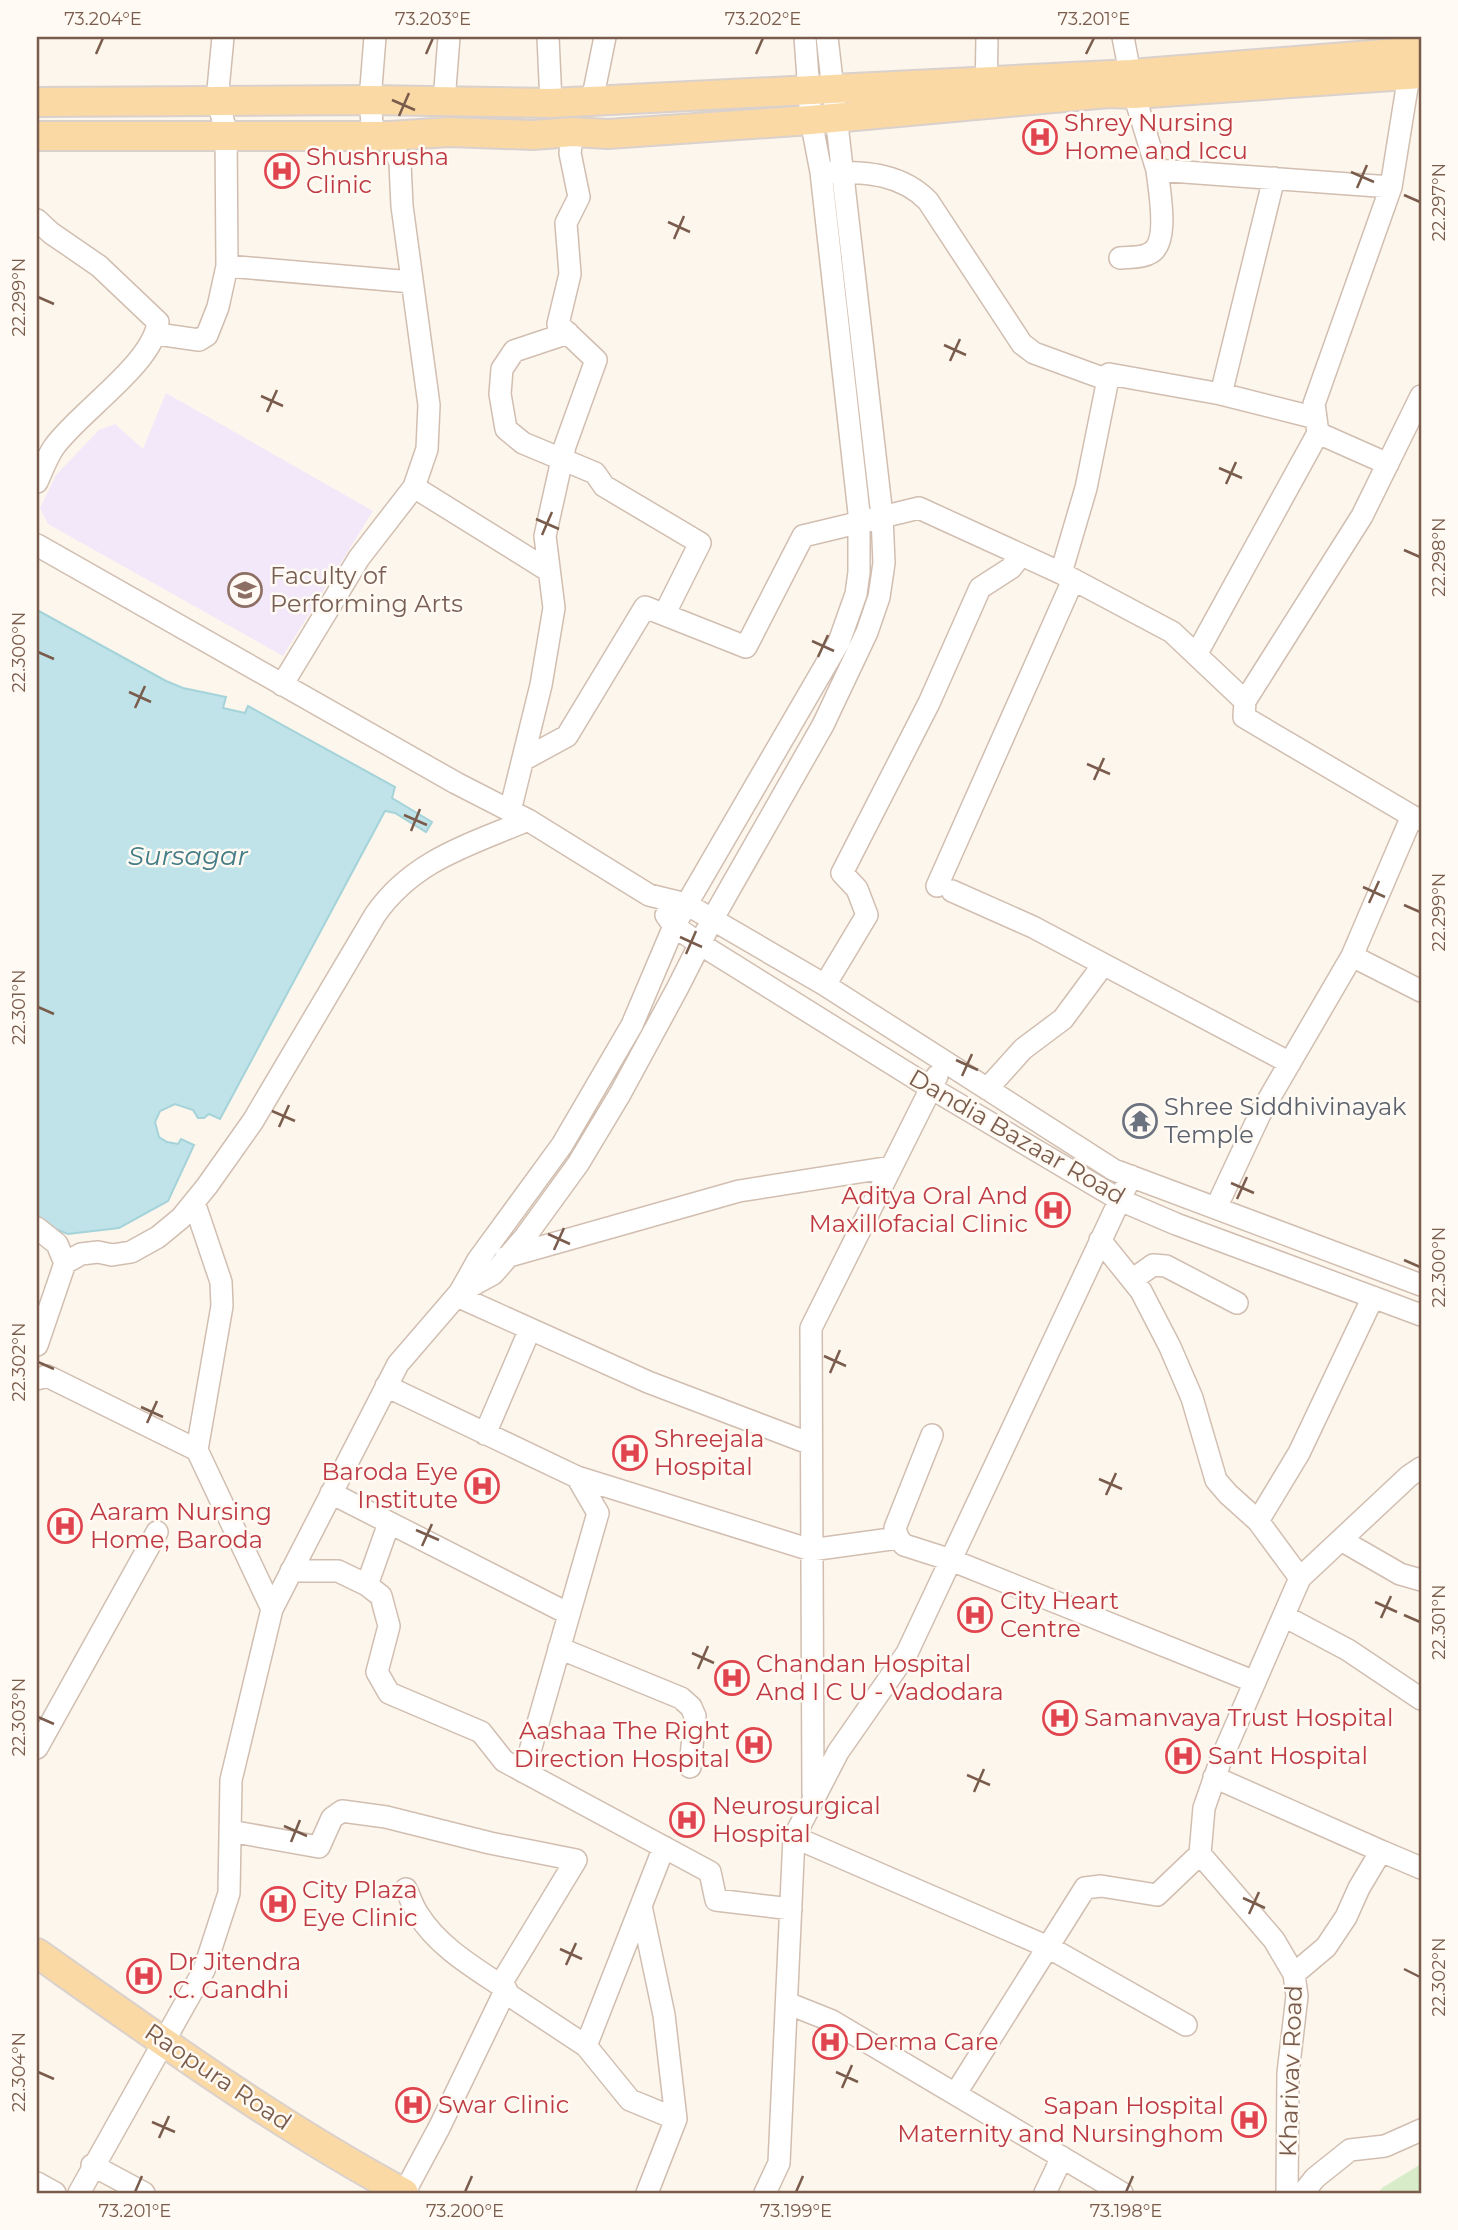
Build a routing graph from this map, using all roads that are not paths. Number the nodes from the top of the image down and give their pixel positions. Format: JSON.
{"nodes":[{"id":1,"x":223,"y":37,"type":"edge"},
{"id":2,"x":375,"y":37,"type":"edge"},
{"id":3,"x":449,"y":37,"type":"edge"},
{"id":4,"x":548,"y":37,"type":"edge"},
{"id":5,"x":604,"y":37,"type":"edge"},
{"id":6,"x":805,"y":37,"type":"edge"},
{"id":7,"x":827,"y":37,"type":"edge"},
{"id":8,"x":987,"y":37,"type":"edge"},
{"id":9,"x":1123,"y":37,"type":"edge"},
{"id":10,"x":1415,"y":63,"type":"edge"},
{"id":11,"x":1133,"y":84,"type":"junction"},
{"id":12,"x":820,"y":90,"type":"junction"},
{"id":13,"x":986,"y":93,"type":"junction"},
{"id":14,"x":216,"y":100,"type":"junction"},
{"id":15,"x":370,"y":100,"type":"junction"},
{"id":16,"x":444,"y":101,"type":"junction"},
{"id":17,"x":592,"y":101,"type":"junction"},
{"id":18,"x":37,"y":102,"type":"edge"},
{"id":19,"x":544,"y":103,"type":"junction"},
{"id":20,"x":823,"y":119,"type":"junction"},
{"id":21,"x":584,"y":133,"type":"junction"},
{"id":22,"x":533,"y":135,"type":"junction"},
{"id":23,"x":37,"y":136,"type":"edge"},
{"id":24,"x":382,"y":136,"type":"junction"},
{"id":25,"x":226,"y":137,"type":"junction"},
{"id":26,"x":1157,"y":170,"type":"junction"},
{"id":27,"x":821,"y":172,"type":"junction"},
{"id":28,"x":843,"y":172,"type":"junction"},
{"id":29,"x":1275,"y":178,"type":"junction"},
{"id":30,"x":1391,"y":187,"type":"junction"},
{"id":31,"x":37,"y":220,"type":"edge"},
{"id":32,"x":1120,"y":258,"type":"dead end"},
{"id":33,"x":227,"y":265,"type":"junction"},
{"id":34,"x":412,"y":282,"type":"junction"},
{"id":35,"x":568,"y":333,"type":"junction"},
{"id":36,"x":157,"y":334,"type":"junction"},
{"id":37,"x":1108,"y":380,"type":"junction"},
{"id":38,"x":1221,"y":394,"type":"junction"},
{"id":39,"x":1421,"y":396,"type":"edge"},
{"id":40,"x":1317,"y":425,"type":"junction"},
{"id":41,"x":562,"y":458,"type":"junction"},
{"id":42,"x":1388,"y":464,"type":"junction"},
{"id":43,"x":37,"y":482,"type":"edge"},
{"id":44,"x":414,"y":487,"type":"junction"},
{"id":45,"x":882,"y":516,"type":"junction"},
{"id":46,"x":859,"y":521,"type":"junction"},
{"id":47,"x":37,"y":545,"type":"edge"},
{"id":48,"x":1021,"y":555,"type":"junction"},
{"id":49,"x":549,"y":570,"type":"junction"},
{"id":50,"x":1067,"y":576,"type":"junction"},
{"id":51,"x":665,"y":613,"type":"junction"},
{"id":52,"x":1196,"y":655,"type":"junction"},
{"id":53,"x":282,"y":685,"type":"junction"},
{"id":54,"x":1245,"y":701,"type":"junction"},
{"id":55,"x":523,"y":760,"type":"junction"},
{"id":56,"x":519,"y":815,"type":"junction"},
{"id":57,"x":1416,"y":818,"type":"edge"},
{"id":58,"x":649,"y":895,"type":"junction"},
{"id":59,"x":686,"y":904,"type":"junction"},
{"id":60,"x":712,"y":920,"type":"junction"},
{"id":61,"x":674,"y":926,"type":"junction"},
{"id":62,"x":700,"y":944,"type":"junction"},
{"id":63,"x":1352,"y":956,"type":"junction"},
{"id":64,"x":1103,"y":965,"type":"junction"},
{"id":65,"x":825,"y":985,"type":"junction"},
{"id":66,"x":1421,"y":991,"type":"edge"},
{"id":67,"x":944,"y":1062,"type":"junction"},
{"id":68,"x":1290,"y":1063,"type":"junction"},
{"id":69,"x":931,"y":1088,"type":"junction"},
{"id":70,"x":987,"y":1089,"type":"junction"},
{"id":71,"x":891,"y":1167,"type":"junction"},
{"id":72,"x":1130,"y":1176,"type":"junction"},
{"id":73,"x":1120,"y":1200,"type":"junction"},
{"id":74,"x":194,"y":1202,"type":"junction"},
{"id":75,"x":1216,"y":1208,"type":"junction"},
{"id":76,"x":37,"y":1228,"type":"edge"},
{"id":77,"x":1100,"y":1240,"type":"junction"},
{"id":78,"x":499,"y":1251,"type":"junction"},
{"id":79,"x":65,"y":1263,"type":"junction"},
{"id":80,"x":1132,"y":1280,"type":"junction"},
{"id":81,"x":1421,"y":1286,"type":"edge"},
{"id":82,"x":459,"y":1294,"type":"junction"},
{"id":83,"x":1373,"y":1297,"type":"junction"},
{"id":84,"x":1237,"y":1304,"type":"dead end"},
{"id":85,"x":1421,"y":1315,"type":"edge"},
{"id":86,"x":530,"y":1329,"type":"junction"},
{"id":87,"x":37,"y":1345,"type":"edge"},
{"id":88,"x":42,"y":1377,"type":"edge"},
{"id":89,"x":386,"y":1386,"type":"junction"},
{"id":90,"x":37,"y":1398,"type":"edge"},
{"id":91,"x":485,"y":1433,"type":"junction"},
{"id":92,"x":932,"y":1435,"type":"dead end"},
{"id":93,"x":811,"y":1444,"type":"junction"},
{"id":94,"x":197,"y":1450,"type":"junction"},
{"id":95,"x":1421,"y":1468,"type":"edge"},
{"id":96,"x":577,"y":1477,"type":"junction"},
{"id":97,"x":331,"y":1493,"type":"junction"},
{"id":98,"x":1258,"y":1521,"type":"junction"},
{"id":99,"x":389,"y":1522,"type":"junction"},
{"id":100,"x":157,"y":1532,"type":"dead end"},
{"id":101,"x":898,"y":1538,"type":"junction"},
{"id":102,"x":1341,"y":1541,"type":"junction"},
{"id":103,"x":811,"y":1550,"type":"junction"},
{"id":104,"x":951,"y":1560,"type":"junction"},
{"id":105,"x":291,"y":1571,"type":"junction"},
{"id":106,"x":1300,"y":1578,"type":"junction"},
{"id":107,"x":1421,"y":1580,"type":"edge"},
{"id":108,"x":366,"y":1585,"type":"junction"},
{"id":109,"x":272,"y":1609,"type":"junction"},
{"id":110,"x":569,"y":1614,"type":"junction"},
{"id":111,"x":1284,"y":1616,"type":"junction"},
{"id":112,"x":559,"y":1648,"type":"junction"},
{"id":113,"x":1255,"y":1682,"type":"junction"},
{"id":114,"x":1421,"y":1699,"type":"edge"},
{"id":115,"x":37,"y":1748,"type":"edge"},
{"id":116,"x":690,"y":1767,"type":"dead end"},
{"id":117,"x":524,"y":1772,"type":"junction"},
{"id":118,"x":1214,"y":1777,"type":"junction"},
{"id":119,"x":813,"y":1800,"type":"junction"},
{"id":120,"x":230,"y":1831,"type":"junction"},
{"id":121,"x":794,"y":1837,"type":"junction"},
{"id":122,"x":664,"y":1847,"type":"junction"},
{"id":123,"x":1381,"y":1851,"type":"junction"},
{"id":124,"x":1200,"y":1854,"type":"junction"},
{"id":125,"x":1421,"y":1868,"type":"edge"},
{"id":126,"x":407,"y":1889,"type":"dead end"},
{"id":127,"x":641,"y":1906,"type":"junction"},
{"id":128,"x":791,"y":1909,"type":"junction"},
{"id":129,"x":1048,"y":1947,"type":"junction"},
{"id":130,"x":37,"y":1954,"type":"edge"},
{"id":131,"x":1294,"y":1974,"type":"junction"},
{"id":132,"x":506,"y":1989,"type":"junction"},
{"id":133,"x":787,"y":2003,"type":"junction"},
{"id":134,"x":1186,"y":2025,"type":"dead end"},
{"id":135,"x":164,"y":2042,"type":"junction"},
{"id":136,"x":586,"y":2046,"type":"junction"},
{"id":137,"x":956,"y":2093,"type":"junction"},
{"id":138,"x":676,"y":2119,"type":"junction"},
{"id":139,"x":1421,"y":2130,"type":"edge"},
{"id":140,"x":1062,"y":2157,"type":"junction"},
{"id":141,"x":92,"y":2165,"type":"junction"},
{"id":142,"x":37,"y":2183,"type":"edge"},
{"id":143,"x":397,"y":2192,"type":"edge"},
{"id":144,"x":55,"y":2193,"type":"edge"},
{"id":145,"x":79,"y":2193,"type":"edge"},
{"id":146,"x":144,"y":2193,"type":"edge"},
{"id":147,"x":647,"y":2193,"type":"edge"},
{"id":148,"x":765,"y":2193,"type":"edge"},
{"id":149,"x":1045,"y":2193,"type":"edge"},
{"id":150,"x":1122,"y":2193,"type":"edge"},
{"id":151,"x":1287,"y":2193,"type":"edge"},
{"id":152,"x":1303,"y":2193,"type":"edge"}],
"edges":[{"from":1,"to":14,"type":"street"},
{"from":2,"to":15,"type":"street"},
{"from":3,"to":16,"type":"street"},
{"from":4,"to":19,"type":"street"},
{"from":5,"to":17,"type":"street"},
{"from":6,"to":12,"type":"street"},
{"from":7,"to":12,"type":"street"},
{"from":8,"to":13,"type":"street"},
{"from":9,"to":11,"type":"street"},
{"from":10,"to":11,"type":"main road"},
{"from":10,"to":30,"type":"street"},
{"from":11,"to":13,"type":"main road"},
{"from":11,"to":26,"type":"street"},
{"from":12,"to":13,"type":"main road"},
{"from":12,"to":17,"type":"main road"},
{"from":12,"to":20,"type":"street"},
{"from":13,"to":20,"type":"main road"},
{"from":14,"to":15,"type":"main road"},
{"from":14,"to":18,"type":"main road"},
{"from":14,"to":25,"type":"street"},
{"from":15,"to":16,"type":"main road"},
{"from":15,"to":24,"type":"street"},
{"from":16,"to":19,"type":"main road"},
{"from":17,"to":19,"type":"main road"},
{"from":17,"to":21,"type":"main road"},
{"from":19,"to":22,"type":"main road"},
{"from":20,"to":21,"type":"main road"},
{"from":20,"to":27,"type":"street"},
{"from":20,"to":28,"type":"street"},
{"from":21,"to":22,"type":"main road"},
{"from":21,"to":35,"type":"street"},
{"from":22,"to":24,"type":"main road"},
{"from":23,"to":25,"type":"main road"},
{"from":24,"to":25,"type":"main road"},
{"from":24,"to":34,"type":"street"},
{"from":25,"to":33,"type":"street"},
{"from":26,"to":29,"type":"street"},
{"from":26,"to":32,"type":"street"},
{"from":27,"to":28,"type":"street"},
{"from":27,"to":46,"type":"street"},
{"from":28,"to":37,"type":"street"},
{"from":28,"to":45,"type":"street"},
{"from":29,"to":30,"type":"street"},
{"from":29,"to":38,"type":"street"},
{"from":30,"to":40,"type":"street"},
{"from":31,"to":36,"type":"street"},
{"from":33,"to":34,"type":"street"},
{"from":33,"to":36,"type":"street"},
{"from":34,"to":44,"type":"street"},
{"from":35,"to":41,"type":"street"},
{"from":35,"to":41,"type":"street"},
{"from":36,"to":43,"type":"street"},
{"from":37,"to":38,"type":"street"},
{"from":37,"to":50,"type":"street"},
{"from":38,"to":40,"type":"street"},
{"from":39,"to":42,"type":"street"},
{"from":40,"to":42,"type":"street"},
{"from":40,"to":52,"type":"street"},
{"from":41,"to":49,"type":"street"},
{"from":41,"to":51,"type":"street"},
{"from":42,"to":54,"type":"street"},
{"from":44,"to":49,"type":"street"},
{"from":44,"to":53,"type":"street"},
{"from":45,"to":46,"type":"street"},
{"from":45,"to":48,"type":"street"},
{"from":45,"to":60,"type":"street"},
{"from":46,"to":51,"type":"street"},
{"from":46,"to":59,"type":"street"},
{"from":47,"to":53,"type":"street"},
{"from":48,"to":50,"type":"street"},
{"from":48,"to":65,"type":"street"},
{"from":49,"to":55,"type":"street"},
{"from":50,"to":52,"type":"street"},
{"from":50,"to":64,"type":"street"},
{"from":51,"to":55,"type":"street"},
{"from":52,"to":54,"type":"street"},
{"from":53,"to":56,"type":"street"},
{"from":54,"to":57,"type":"street"},
{"from":55,"to":56,"type":"street"},
{"from":56,"to":58,"type":"street"},
{"from":56,"to":74,"type":"street"},
{"from":57,"to":63,"type":"street"},
{"from":58,"to":59,"type":"street","name":"Dandia Bazaar Road"},
{"from":58,"to":61,"type":"street","name":"Dandia Bazaar Road"},
{"from":59,"to":60,"type":"street","name":"Dandia Bazaar Road"},
{"from":59,"to":61,"type":"street"},
{"from":60,"to":62,"type":"street"},
{"from":60,"to":65,"type":"street","name":"Dandia Bazaar Road"},
{"from":61,"to":62,"type":"street","name":"Dandia Bazaar Road"},
{"from":61,"to":78,"type":"street"},
{"from":62,"to":69,"type":"street","name":"Dandia Bazaar Road"},
{"from":62,"to":78,"type":"street"},
{"from":63,"to":66,"type":"street"},
{"from":63,"to":68,"type":"street"},
{"from":64,"to":68,"type":"street"},
{"from":64,"to":70,"type":"street"},
{"from":65,"to":67,"type":"street","name":"Dandia Bazaar Road"},
{"from":67,"to":69,"type":"street"},
{"from":67,"to":70,"type":"street","name":"Dandia Bazaar Road"},
{"from":68,"to":75,"type":"street"},
{"from":69,"to":71,"type":"street"},
{"from":69,"to":73,"type":"street","name":"Dandia Bazaar Road"},
{"from":70,"to":72,"type":"street","name":"Dandia Bazaar Road"},
{"from":71,"to":78,"type":"street"},
{"from":71,"to":93,"type":"street"},
{"from":72,"to":73,"type":"street"},
{"from":72,"to":75,"type":"street","name":"Dandia Bazaar Road"},
{"from":73,"to":77,"type":"street"},
{"from":73,"to":83,"type":"street","name":"Dandia Bazaar Road"},
{"from":74,"to":79,"type":"street"},
{"from":74,"to":94,"type":"street"},
{"from":75,"to":81,"type":"street","name":"Dandia Bazaar Road"},
{"from":76,"to":79,"type":"street"},
{"from":77,"to":80,"type":"street"},
{"from":77,"to":104,"type":"street"},
{"from":78,"to":82,"type":"street"},
{"from":79,"to":87,"type":"street"},
{"from":80,"to":84,"type":"street"},
{"from":80,"to":98,"type":"street"},
{"from":82,"to":86,"type":"street"},
{"from":82,"to":89,"type":"street"},
{"from":83,"to":85,"type":"street","name":"Dandia Bazaar Road"},
{"from":83,"to":98,"type":"street"},
{"from":86,"to":91,"type":"street"},
{"from":86,"to":93,"type":"street"},
{"from":88,"to":90,"type":"street"},
{"from":88,"to":94,"type":"street"},
{"from":89,"to":91,"type":"street"},
{"from":89,"to":97,"type":"street"},
{"from":91,"to":96,"type":"street"},
{"from":92,"to":101,"type":"street"},
{"from":93,"to":103,"type":"street"},
{"from":94,"to":109,"type":"street"},
{"from":95,"to":102,"type":"street"},
{"from":96,"to":103,"type":"street"},
{"from":96,"to":110,"type":"street"},
{"from":97,"to":99,"type":"street"},
{"from":97,"to":105,"type":"street"},
{"from":98,"to":106,"type":"street"},
{"from":99,"to":108,"type":"street"},
{"from":99,"to":110,"type":"street"},
{"from":100,"to":115,"type":"street"},
{"from":101,"to":103,"type":"street"},
{"from":101,"to":104,"type":"street"},
{"from":102,"to":106,"type":"street"},
{"from":102,"to":107,"type":"street"},
{"from":103,"to":119,"type":"street"},
{"from":104,"to":113,"type":"street"},
{"from":104,"to":119,"type":"street"},
{"from":105,"to":108,"type":"street"},
{"from":105,"to":109,"type":"street"},
{"from":106,"to":111,"type":"street"},
{"from":108,"to":117,"type":"street"},
{"from":109,"to":120,"type":"street"},
{"from":110,"to":112,"type":"street"},
{"from":111,"to":113,"type":"street"},
{"from":111,"to":114,"type":"street"},
{"from":112,"to":116,"type":"street"},
{"from":112,"to":117,"type":"street"},
{"from":113,"to":118,"type":"street"},
{"from":117,"to":122,"type":"street"},
{"from":118,"to":123,"type":"street"},
{"from":118,"to":124,"type":"street"},
{"from":119,"to":121,"type":"street"},
{"from":120,"to":132,"type":"street"},
{"from":120,"to":135,"type":"street"},
{"from":121,"to":128,"type":"street"},
{"from":121,"to":129,"type":"street"},
{"from":122,"to":127,"type":"street"},
{"from":122,"to":128,"type":"street"},
{"from":123,"to":125,"type":"street"},
{"from":123,"to":131,"type":"street"},
{"from":124,"to":129,"type":"street"},
{"from":124,"to":131,"type":"street","name":"Kharivav Road"},
{"from":126,"to":132,"type":"street"},
{"from":127,"to":136,"type":"street"},
{"from":127,"to":138,"type":"street"},
{"from":128,"to":133,"type":"street"},
{"from":129,"to":134,"type":"street"},
{"from":129,"to":137,"type":"street"},
{"from":130,"to":135,"type":"main road","name":"Raopura Road"},
{"from":131,"to":151,"type":"street","name":"Kharivav Road"},
{"from":132,"to":136,"type":"street"},
{"from":132,"to":143,"type":"street"},
{"from":133,"to":137,"type":"street"},
{"from":133,"to":148,"type":"street"},
{"from":135,"to":141,"type":"street"},
{"from":135,"to":143,"type":"main road","name":"Raopura Road"},
{"from":136,"to":138,"type":"street"},
{"from":137,"to":140,"type":"street"},
{"from":138,"to":147,"type":"street"},
{"from":139,"to":152,"type":"street"},
{"from":140,"to":149,"type":"street"},
{"from":140,"to":150,"type":"street"},
{"from":141,"to":145,"type":"street"},
{"from":141,"to":146,"type":"street"},
{"from":142,"to":144,"type":"street"}]}
